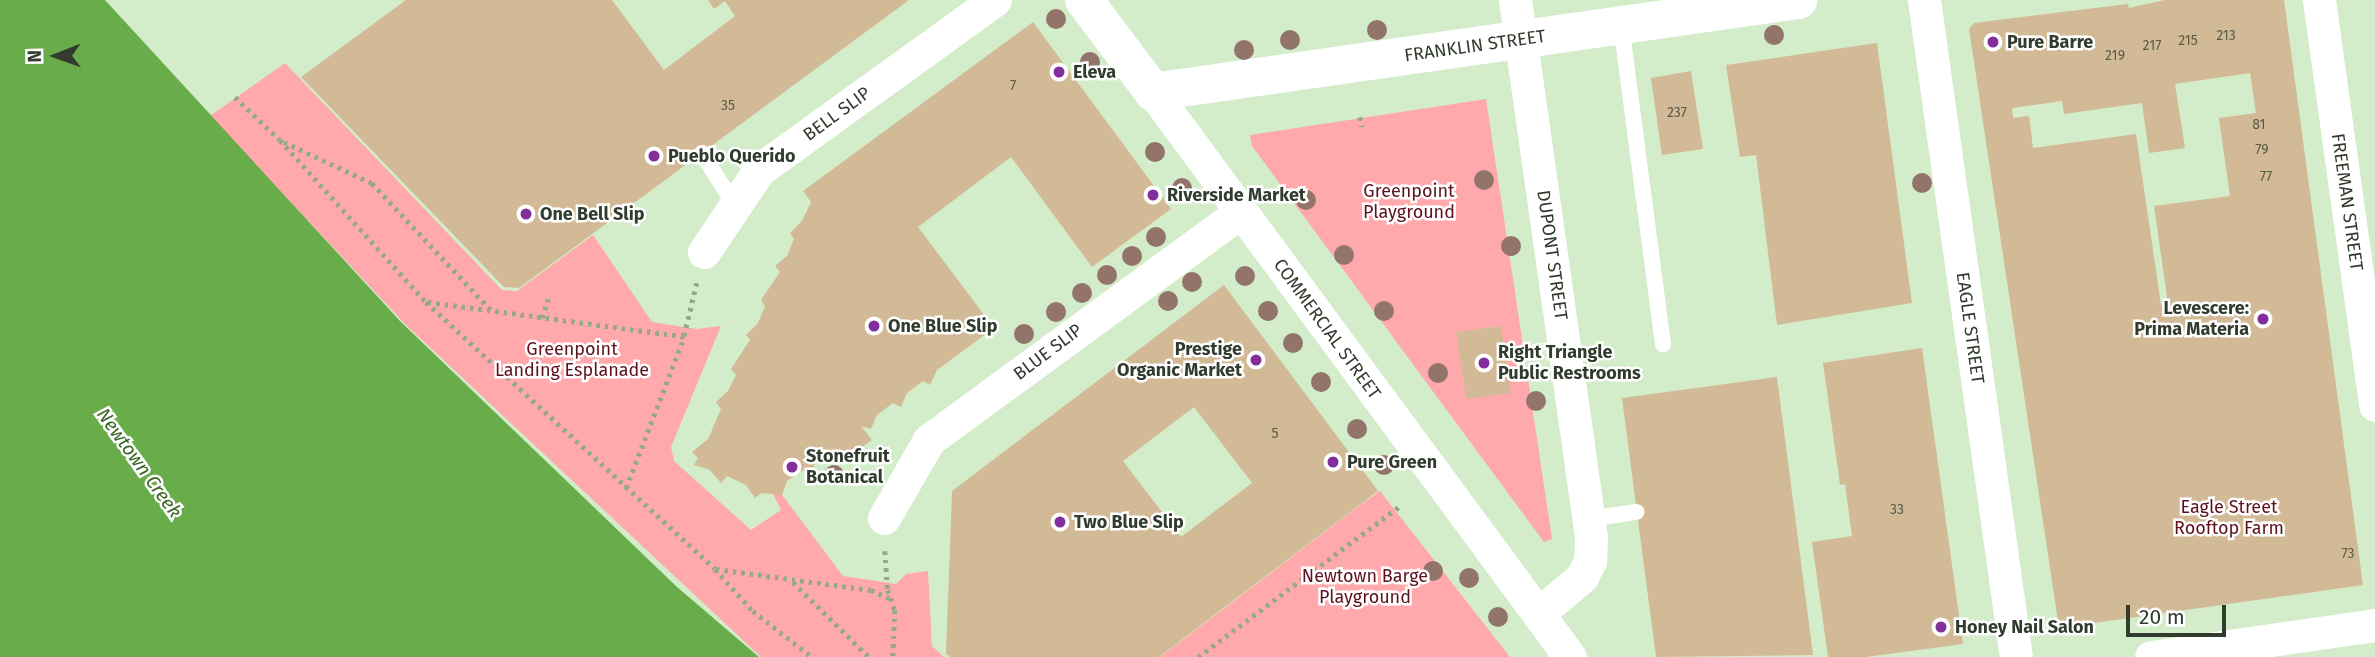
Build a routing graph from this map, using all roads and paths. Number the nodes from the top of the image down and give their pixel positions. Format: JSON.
{"nodes":[{"id":1,"x":995,"y":0,"type":"edge"},
{"id":2,"x":1084,"y":0,"type":"edge"},
{"id":3,"x":1111,"y":0,"type":"edge"},
{"id":4,"x":1515,"y":0,"type":"edge"},
{"id":5,"x":1798,"y":0,"type":"edge"},
{"id":6,"x":1924,"y":0,"type":"edge"},
{"id":7,"x":2319,"y":0,"type":"edge"},
{"id":8,"x":1621,"y":25,"type":"junction"},
{"id":9,"x":1521,"y":39,"type":"junction"},
{"id":10,"x":1117,"y":43,"type":"junction"},
{"id":11,"x":1153,"y":92,"type":"junction"},
{"id":12,"x":235,"y":97,"type":"dead end"},
{"id":13,"x":1360,"y":117,"type":"dead end"},
{"id":14,"x":1362,"y":127,"type":"dead end"},
{"id":15,"x":281,"y":140,"type":"junction"},
{"id":16,"x":702,"y":153,"type":"dead end"},
{"id":17,"x":735,"y":206,"type":"junction"},
{"id":18,"x":1241,"y":212,"type":"junction"},
{"id":19,"x":704,"y":252,"type":"joint"},
{"id":20,"x":548,"y":299,"type":"dead end"},
{"id":21,"x":426,"y":302,"type":"junction"},
{"id":22,"x":491,"y":310,"type":"junction"},
{"id":23,"x":542,"y":318,"type":"junction"},
{"id":24,"x":684,"y":337,"type":"junction"},
{"id":25,"x":1663,"y":344,"type":"dead end"},
{"id":26,"x":2375,"y":405,"type":"edge"},
{"id":27,"x":626,"y":488,"type":"junction"},
{"id":28,"x":1401,"y":505,"type":"dead end"},
{"id":29,"x":1636,"y":512,"type":"dead end"},
{"id":30,"x":884,"y":518,"type":"joint"},
{"id":31,"x":1589,"y":519,"type":"junction"},
{"id":32,"x":715,"y":569,"type":"junction"},
{"id":33,"x":793,"y":582,"type":"junction"},
{"id":34,"x":890,"y":598,"type":"junction"},
{"id":35,"x":1538,"y":614,"type":"junction"},
{"id":36,"x":2375,"y":625,"type":"edge"},
{"id":37,"x":812,"y":657,"type":"edge"},
{"id":38,"x":869,"y":657,"type":"edge"},
{"id":39,"x":893,"y":657,"type":"edge"},
{"id":40,"x":1198,"y":657,"type":"edge"},
{"id":41,"x":1570,"y":657,"type":"edge"},
{"id":42,"x":2016,"y":657,"type":"edge"},
{"id":43,"x":2151,"y":657,"type":"edge"}],
"edges":[{"from":1,"to":17,"type":"street","name":"BELL SLIP"},
{"from":2,"to":10,"type":"street","name":"COMMERCIAL STREET"},
{"from":3,"to":10,"type":"street"},
{"from":4,"to":9,"type":"street","name":"DUPONT STREET"},
{"from":5,"to":8,"type":"street","name":"FRANKLIN STREET"},
{"from":6,"to":42,"type":"street","name":"EAGLE STREET"},
{"from":7,"to":26,"type":"street","name":"FREEMAN STREET"},
{"from":8,"to":9,"type":"street","name":"FRANKLIN STREET"},
{"from":8,"to":25,"type":"lane"},
{"from":9,"to":11,"type":"street","name":"FRANKLIN STREET"},
{"from":9,"to":31,"type":"street","name":"DUPONT STREET"},
{"from":10,"to":11,"type":"street","name":"COMMERCIAL STREET"},
{"from":11,"to":18,"type":"street","name":"COMMERCIAL STREET"},
{"from":12,"to":15,"type":"path"},
{"from":13,"to":14,"type":"path"},
{"from":15,"to":21,"type":"path"},
{"from":15,"to":22,"type":"path"},
{"from":16,"to":17,"type":"lane"},
{"from":17,"to":19,"type":"street","name":"BELL SLIP"},
{"from":18,"to":30,"type":"street","name":"BLUE SLIP"},
{"from":18,"to":35,"type":"street","name":"COMMERCIAL STREET"},
{"from":19,"to":24,"type":"path"},
{"from":20,"to":23,"type":"path"},
{"from":21,"to":22,"type":"path"},
{"from":21,"to":27,"type":"path"},
{"from":22,"to":23,"type":"path"},
{"from":23,"to":24,"type":"path"},
{"from":24,"to":27,"type":"path"},
{"from":27,"to":32,"type":"path"},
{"from":28,"to":40,"type":"path"},
{"from":29,"to":31,"type":"lane"},
{"from":30,"to":34,"type":"path"},
{"from":31,"to":35,"type":"street","name":"DUPONT STREET"},
{"from":32,"to":33,"type":"path"},
{"from":32,"to":37,"type":"path"},
{"from":33,"to":34,"type":"path"},
{"from":33,"to":38,"type":"path"},
{"from":34,"to":39,"type":"path"},
{"from":35,"to":41,"type":"street","name":"COMMERCIAL STREET"},
{"from":36,"to":43,"type":"street"}]}
